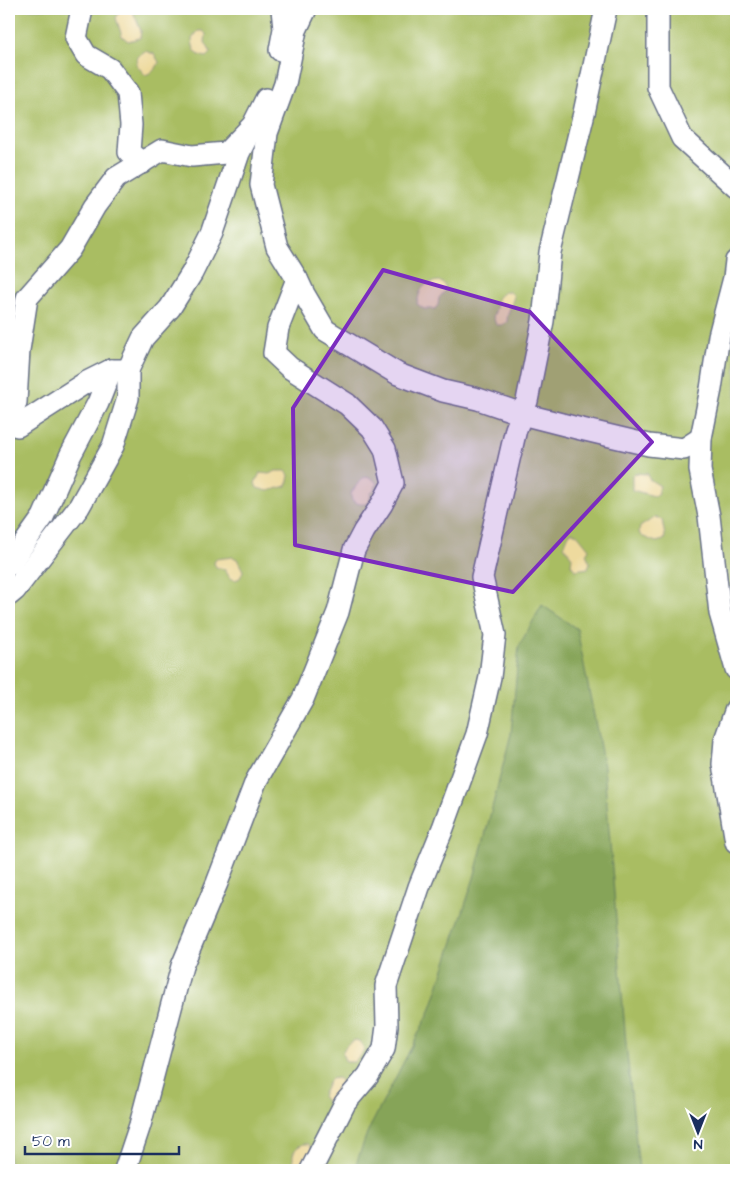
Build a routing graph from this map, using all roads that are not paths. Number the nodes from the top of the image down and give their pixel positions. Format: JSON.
{"nodes":[{"id":1,"x":82,"y":9,"type":"edge"},
{"id":2,"x":282,"y":9,"type":"edge"},
{"id":3,"x":306,"y":9,"type":"edge"},
{"id":4,"x":606,"y":9,"type":"edge"},
{"id":5,"x":658,"y":9,"type":"edge"},
{"id":6,"x":254,"y":125,"type":"junction"},
{"id":7,"x":142,"y":164,"type":"junction"},
{"id":8,"x":736,"y":187,"type":"edge"},
{"id":9,"x":736,"y":261,"type":"edge"},
{"id":10,"x":297,"y":280,"type":"junction"},
{"id":11,"x":120,"y":370,"type":"junction"},
{"id":12,"x":522,"y":414,"type":"junction"},
{"id":13,"x":9,"y":424,"type":"edge"},
{"id":14,"x":701,"y":438,"type":"junction"},
{"id":15,"x":9,"y":565,"type":"edge"},
{"id":16,"x":9,"y":595,"type":"edge"},
{"id":17,"x":736,"y":669,"type":"edge"},
{"id":18,"x":736,"y":709,"type":"edge"},
{"id":19,"x":736,"y":842,"type":"edge"},
{"id":20,"x":125,"y":1170,"type":"edge"},
{"id":21,"x":311,"y":1170,"type":"edge"}],
"edges":[{"from":1,"to":7,"type":"lane"},
{"from":2,"to":6,"type":"lane"},
{"from":3,"to":10,"type":"lane"},
{"from":4,"to":12,"type":"lane"},
{"from":5,"to":8,"type":"lane"},
{"from":6,"to":7,"type":"lane"},
{"from":6,"to":11,"type":"lane"},
{"from":7,"to":13,"type":"lane"},
{"from":9,"to":14,"type":"lane"},
{"from":10,"to":12,"type":"lane"},
{"from":10,"to":20,"type":"lane"},
{"from":11,"to":13,"type":"lane"},
{"from":11,"to":15,"type":"lane"},
{"from":11,"to":16,"type":"lane"},
{"from":12,"to":14,"type":"lane"},
{"from":12,"to":21,"type":"lane"},
{"from":14,"to":17,"type":"lane"},
{"from":18,"to":19,"type":"lane"}]}
